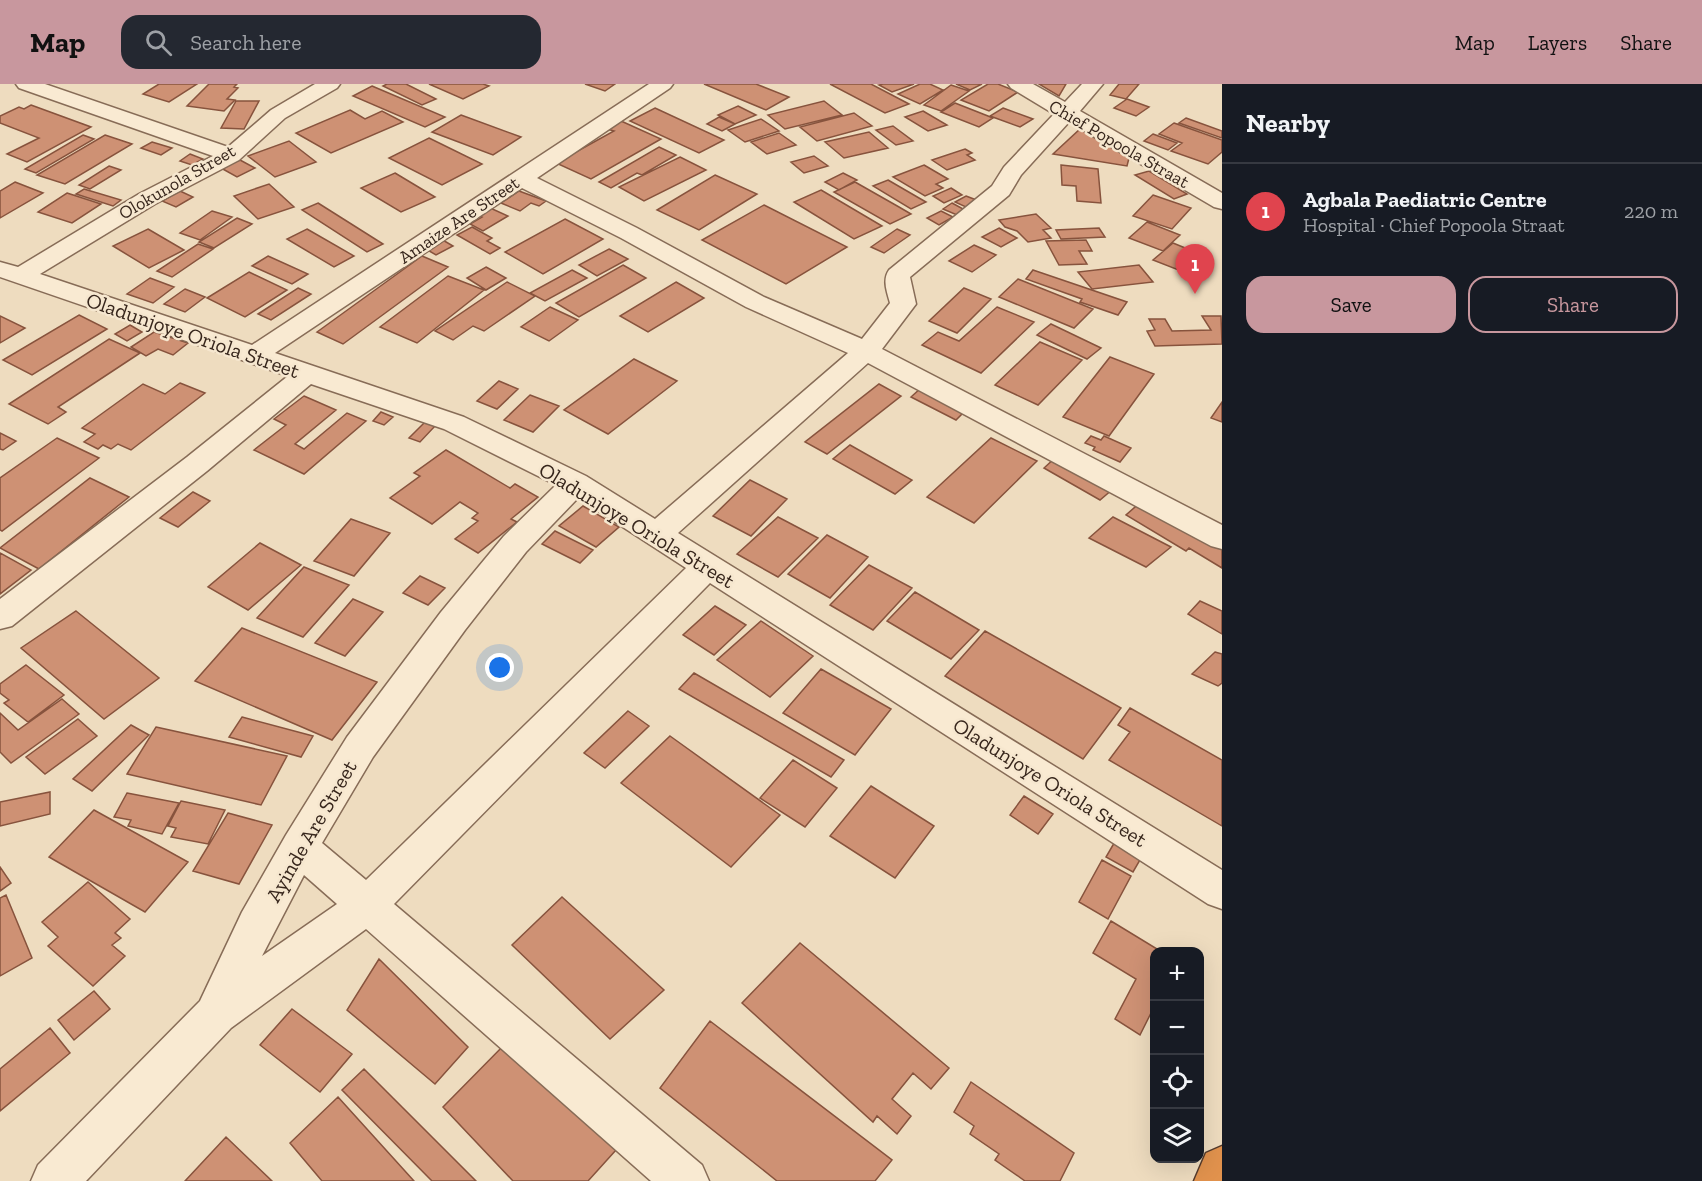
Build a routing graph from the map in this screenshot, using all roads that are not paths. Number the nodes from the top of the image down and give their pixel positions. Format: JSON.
{"nodes":[{"id":1,"x":26,"y":84,"type":"edge"},
{"id":2,"x":330,"y":84,"type":"edge"},
{"id":3,"x":663,"y":84,"type":"edge"},
{"id":4,"x":1018,"y":84,"type":"edge"},
{"id":5,"x":1093,"y":84,"type":"edge"},
{"id":6,"x":1065,"y":113,"type":"junction"},
{"id":7,"x":231,"y":154,"type":"junction"},
{"id":8,"x":522,"y":179,"type":"junction"},
{"id":9,"x":1222,"y":202,"type":"edge"},
{"id":10,"x":10,"y":273,"type":"edge"},
{"id":11,"x":866,"y":351,"type":"junction"},
{"id":12,"x":255,"y":355,"type":"junction"},
{"id":13,"x":308,"y":373,"type":"junction"},
{"id":14,"x":576,"y":483,"type":"junction"},
{"id":15,"x":656,"y":535,"type":"junction"},
{"id":16,"x":1222,"y":538,"type":"edge"},
{"id":17,"x":706,"y":567,"type":"junction"},
{"id":18,"x":0,"y":617,"type":"edge"},
{"id":19,"x":298,"y":847,"type":"junction"},
{"id":20,"x":1222,"y":891,"type":"edge"},
{"id":21,"x":366,"y":906,"type":"junction"},
{"id":22,"x":215,"y":1015,"type":"junction"},
{"id":23,"x":1222,"y":1169,"type":"edge"},
{"id":24,"x":54,"y":1181,"type":"edge"},
{"id":25,"x":686,"y":1181,"type":"edge"},
{"id":26,"x":1217,"y":1181,"type":"edge"}],
"edges":[{"from":1,"to":7,"type":"street"},
{"from":2,"to":7,"type":"street","name":"Olokunola Street"},
{"from":3,"to":8,"type":"street","name":"Amaize Are Street"},
{"from":4,"to":6,"type":"street","name":"Chief Popoola Straat"},
{"from":5,"to":6,"type":"street"},
{"from":6,"to":9,"type":"street","name":"Chief Popoola Straat"},
{"from":6,"to":11,"type":"street"},
{"from":7,"to":10,"type":"street","name":"Olokunola Street"},
{"from":8,"to":11,"type":"street"},
{"from":8,"to":12,"type":"street","name":"Amaize Are Street"},
{"from":10,"to":12,"type":"street","name":"Oladunjoye Oriola Street"},
{"from":11,"to":15,"type":"street"},
{"from":11,"to":16,"type":"street"},
{"from":12,"to":13,"type":"street","name":"Oladunjoye Oriola Street"},
{"from":13,"to":14,"type":"street","name":"Oladunjoye Oriola Street"},
{"from":13,"to":18,"type":"street"},
{"from":14,"to":15,"type":"street","name":"Oladunjoye Oriola Street"},
{"from":14,"to":19,"type":"street","name":"Ayinde Are Street"},
{"from":15,"to":17,"type":"street","name":"Oladunjoye Oriola Street"},
{"from":17,"to":20,"type":"street","name":"Oladunjoye Oriola Street"},
{"from":17,"to":21,"type":"street"},
{"from":19,"to":21,"type":"street"},
{"from":19,"to":22,"type":"street","name":"Ayinde Are Street"},
{"from":21,"to":22,"type":"street"},
{"from":21,"to":25,"type":"street"},
{"from":22,"to":24,"type":"street","name":"Ayinde Are Street"},
{"from":23,"to":26,"type":"highway"}]}
